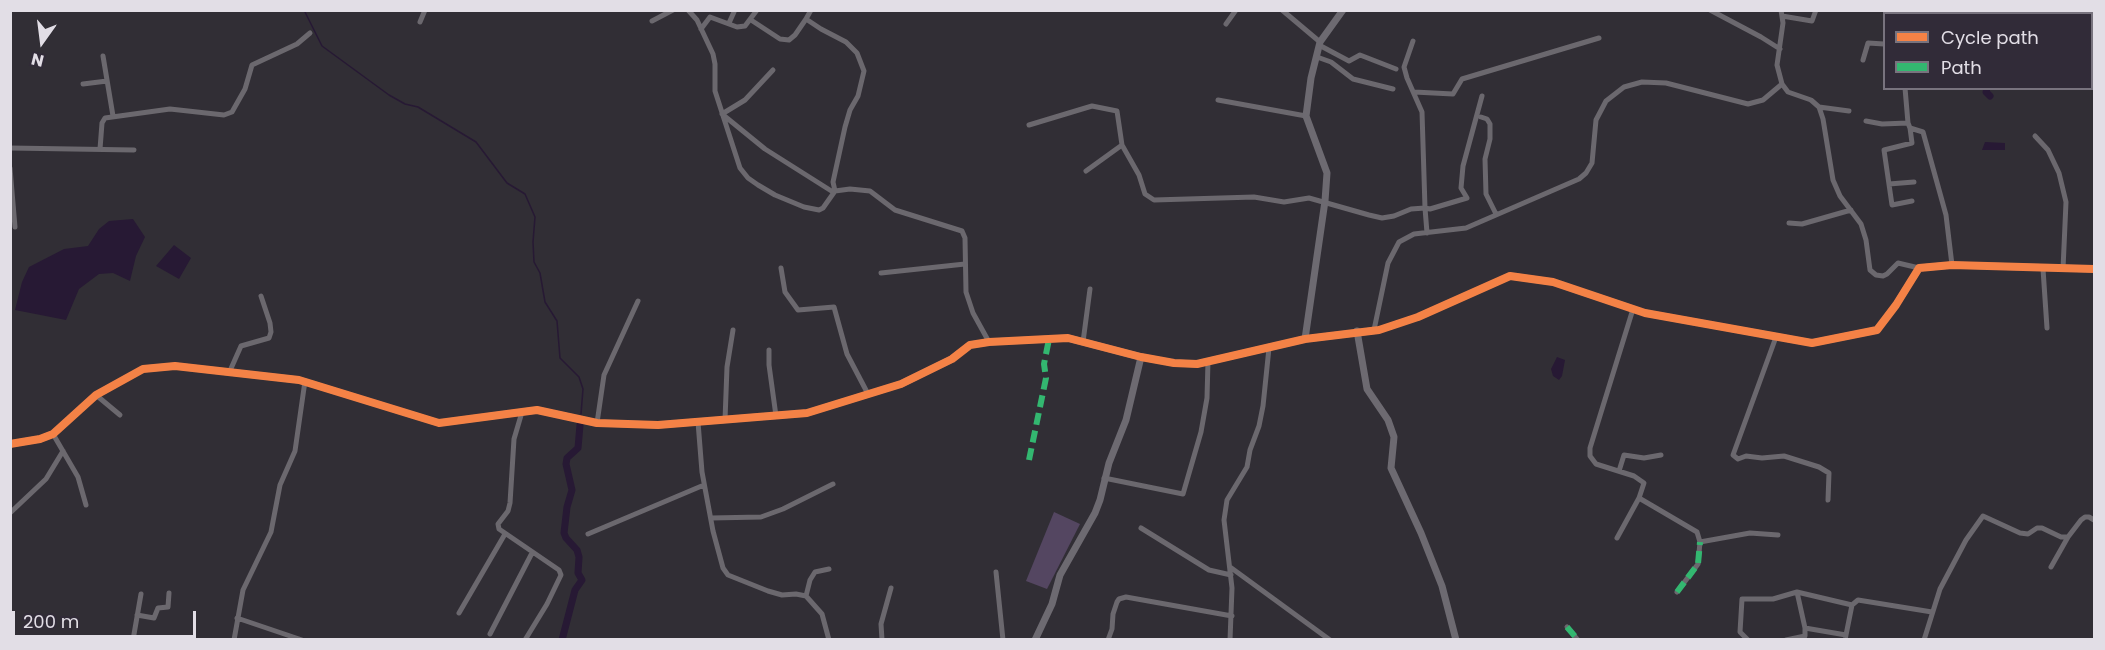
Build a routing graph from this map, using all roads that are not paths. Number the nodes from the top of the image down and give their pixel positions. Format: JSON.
{"nodes":[{"id":1,"x":425,"y":10,"type":"edge"},
{"id":2,"x":673,"y":10,"type":"edge"},
{"id":3,"x":688,"y":10,"type":"edge"},
{"id":4,"x":757,"y":10,"type":"edge"},
{"id":5,"x":811,"y":10,"type":"edge"},
{"id":6,"x":1236,"y":10,"type":"edge"},
{"id":7,"x":1282,"y":10,"type":"edge"},
{"id":8,"x":1343,"y":10,"type":"edge"},
{"id":9,"x":1710,"y":10,"type":"edge"},
{"id":10,"x":1816,"y":10,"type":"edge"},
{"id":11,"x":734,"y":12,"type":"edge"},
{"id":12,"x":1781,"y":13,"type":"edge"},
{"id":13,"x":806,"y":19,"type":"junction"},
{"id":14,"x":751,"y":20,"type":"junction"},
{"id":15,"x":652,"y":21,"type":"dead end"},
{"id":16,"x":420,"y":22,"type":"dead end"},
{"id":17,"x":729,"y":23,"type":"junction"},
{"id":18,"x":1226,"y":24,"type":"dead end"},
{"id":19,"x":701,"y":29,"type":"junction"},
{"id":20,"x":310,"y":33,"type":"dead end"},
{"id":21,"x":1599,"y":38,"type":"dead end"},
{"id":22,"x":1413,"y":40,"type":"dead end"},
{"id":23,"x":1320,"y":44,"type":"junction"},
{"id":24,"x":1883,"y":44,"type":"edge"},
{"id":25,"x":1780,"y":49,"type":"junction"},
{"id":26,"x":103,"y":56,"type":"dead end"},
{"id":27,"x":1317,"y":57,"type":"junction"},
{"id":28,"x":1863,"y":60,"type":"dead end"},
{"id":29,"x":1396,"y":69,"type":"dead end"},
{"id":30,"x":773,"y":70,"type":"dead end"},
{"id":31,"x":107,"y":81,"type":"junction"},
{"id":32,"x":83,"y":84,"type":"dead end"},
{"id":33,"x":1782,"y":84,"type":"junction"},
{"id":34,"x":1393,"y":89,"type":"dead end"},
{"id":35,"x":1905,"y":90,"type":"edge"},
{"id":36,"x":1414,"y":92,"type":"junction"},
{"id":37,"x":1482,"y":96,"type":"dead end"},
{"id":38,"x":1218,"y":100,"type":"dead end"},
{"id":39,"x":1819,"y":106,"type":"junction"},
{"id":40,"x":1850,"y":111,"type":"dead end"},
{"id":41,"x":722,"y":114,"type":"junction"},
{"id":42,"x":113,"y":116,"type":"junction"},
{"id":43,"x":1306,"y":116,"type":"junction"},
{"id":44,"x":1481,"y":117,"type":"dead end"},
{"id":45,"x":1866,"y":122,"type":"dead end"},
{"id":46,"x":1029,"y":125,"type":"dead end"},
{"id":47,"x":1909,"y":125,"type":"junction"},
{"id":48,"x":2035,"y":136,"type":"dead end"},
{"id":49,"x":1122,"y":145,"type":"junction"},
{"id":50,"x":10,"y":148,"type":"edge"},
{"id":51,"x":100,"y":149,"type":"junction"},
{"id":52,"x":134,"y":150,"type":"dead end"},
{"id":53,"x":10,"y":168,"type":"edge"},
{"id":54,"x":1086,"y":171,"type":"dead end"},
{"id":55,"x":1914,"y":182,"type":"dead end"},
{"id":56,"x":1889,"y":184,"type":"junction"},
{"id":57,"x":834,"y":192,"type":"junction"},
{"id":58,"x":1325,"y":201,"type":"junction"},
{"id":59,"x":1912,"y":201,"type":"dead end"},
{"id":60,"x":1425,"y":208,"type":"junction"},
{"id":61,"x":1851,"y":210,"type":"junction"},
{"id":62,"x":1496,"y":214,"type":"junction"},
{"id":63,"x":1789,"y":223,"type":"dead end"},
{"id":64,"x":15,"y":227,"type":"dead end"},
{"id":65,"x":1427,"y":233,"type":"junction"},
{"id":66,"x":965,"y":264,"type":"junction"},
{"id":67,"x":1952,"y":265,"type":"junction"},
{"id":68,"x":781,"y":267,"type":"dead end"},
{"id":69,"x":1919,"y":268,"type":"junction"},
{"id":70,"x":2043,"y":269,"type":"junction"},
{"id":71,"x":2063,"y":269,"type":"junction"},
{"id":72,"x":2094,"y":269,"type":"edge"},
{"id":73,"x":881,"y":273,"type":"dead end"},
{"id":74,"x":1090,"y":289,"type":"dead end"},
{"id":75,"x":261,"y":296,"type":"dead end"},
{"id":76,"x":638,"y":301,"type":"dead end"},
{"id":77,"x":1633,"y":309,"type":"junction"},
{"id":78,"x":2047,"y":328,"type":"dead end"},
{"id":79,"x":733,"y":330,"type":"dead end"},
{"id":80,"x":1374,"y":330,"type":"junction"},
{"id":81,"x":1357,"y":331,"type":"junction"},
{"id":82,"x":1776,"y":336,"type":"junction"},
{"id":83,"x":1305,"y":339,"type":"junction"},
{"id":84,"x":989,"y":342,"type":"junction"},
{"id":85,"x":1083,"y":342,"type":"junction"},
{"id":86,"x":1269,"y":348,"type":"junction"},
{"id":87,"x":769,"y":350,"type":"dead end"},
{"id":88,"x":1141,"y":357,"type":"junction"},
{"id":89,"x":1208,"y":361,"type":"junction"},
{"id":90,"x":229,"y":373,"type":"junction"},
{"id":91,"x":305,"y":381,"type":"junction"},
{"id":92,"x":868,"y":394,"type":"junction"},
{"id":93,"x":96,"y":395,"type":"junction"},
{"id":94,"x":522,"y":412,"type":"junction"},
{"id":95,"x":120,"y":415,"type":"dead end"},
{"id":96,"x":776,"y":416,"type":"junction"},
{"id":97,"x":724,"y":420,"type":"junction"},
{"id":98,"x":698,"y":422,"type":"junction"},
{"id":99,"x":597,"y":423,"type":"junction"},
{"id":100,"x":53,"y":434,"type":"junction"},
{"id":101,"x":10,"y":444,"type":"edge"},
{"id":102,"x":63,"y":451,"type":"junction"},
{"id":103,"x":1660,"y":455,"type":"dead end"},
{"id":104,"x":1619,"y":471,"type":"junction"},
{"id":105,"x":1104,"y":478,"type":"junction"},
{"id":106,"x":833,"y":484,"type":"dead end"},
{"id":107,"x":704,"y":485,"type":"junction"},
{"id":108,"x":1640,"y":498,"type":"junction"},
{"id":109,"x":1828,"y":500,"type":"dead end"},
{"id":110,"x":87,"y":505,"type":"dead end"},
{"id":111,"x":10,"y":513,"type":"edge"},
{"id":112,"x":711,"y":518,"type":"junction"},
{"id":113,"x":2094,"y":520,"type":"edge"},
{"id":114,"x":1141,"y":528,"type":"dead end"},
{"id":115,"x":505,"y":534,"type":"junction"},
{"id":116,"x":588,"y":534,"type":"dead end"},
{"id":117,"x":1778,"y":536,"type":"dead end"},
{"id":118,"x":2068,"y":537,"type":"junction"},
{"id":119,"x":1617,"y":538,"type":"dead end"},
{"id":120,"x":1700,"y":542,"type":"junction"},
{"id":121,"x":532,"y":553,"type":"junction"},
{"id":122,"x":1230,"y":567,"type":"junction"},
{"id":123,"x":2051,"y":567,"type":"dead end"},
{"id":124,"x":829,"y":569,"type":"dead end"},
{"id":125,"x":996,"y":572,"type":"dead end"},
{"id":126,"x":1231,"y":574,"type":"junction"},
{"id":127,"x":891,"y":588,"type":"dead end"},
{"id":128,"x":1677,"y":592,"type":"dead end"},
{"id":129,"x":1797,"y":592,"type":"junction"},
{"id":130,"x":169,"y":593,"type":"dead end"},
{"id":131,"x":141,"y":594,"type":"dead end"},
{"id":132,"x":806,"y":596,"type":"junction"},
{"id":133,"x":1852,"y":605,"type":"junction"},
{"id":134,"x":1932,"y":612,"type":"junction"},
{"id":135,"x":459,"y":613,"type":"dead end"},
{"id":136,"x":137,"y":615,"type":"junction"},
{"id":137,"x":1232,"y":616,"type":"junction"},
{"id":138,"x":237,"y":618,"type":"junction"},
{"id":139,"x":1567,"y":627,"type":"dead end"},
{"id":140,"x":1805,"y":628,"type":"junction"},
{"id":141,"x":490,"y":634,"type":"dead end"},
{"id":142,"x":1846,"y":637,"type":"edge"},
{"id":143,"x":133,"y":639,"type":"edge"},
{"id":144,"x":234,"y":639,"type":"edge"},
{"id":145,"x":302,"y":639,"type":"edge"},
{"id":146,"x":525,"y":639,"type":"edge"},
{"id":147,"x":829,"y":639,"type":"edge"},
{"id":148,"x":882,"y":639,"type":"edge"},
{"id":149,"x":1003,"y":639,"type":"edge"},
{"id":150,"x":1035,"y":639,"type":"edge"},
{"id":151,"x":1108,"y":639,"type":"edge"},
{"id":152,"x":1230,"y":639,"type":"edge"},
{"id":153,"x":1330,"y":639,"type":"edge"},
{"id":154,"x":1456,"y":639,"type":"edge"},
{"id":155,"x":1578,"y":639,"type":"edge"},
{"id":156,"x":1748,"y":639,"type":"edge"},
{"id":157,"x":1786,"y":639,"type":"edge"},
{"id":158,"x":1924,"y":639,"type":"edge"}],
"edges":[{"from":1,"to":16,"type":"street"},
{"from":2,"to":15,"type":"street"},
{"from":3,"to":19,"type":"street"},
{"from":4,"to":14,"type":"street"},
{"from":5,"to":13,"type":"street"},
{"from":6,"to":18,"type":"street"},
{"from":7,"to":23,"type":"street"},
{"from":8,"to":23,"type":"main road"},
{"from":9,"to":25,"type":"street"},
{"from":10,"to":12,"type":"street"},
{"from":11,"to":17,"type":"street"},
{"from":12,"to":25,"type":"street"},
{"from":13,"to":14,"type":"street"},
{"from":13,"to":57,"type":"street"},
{"from":14,"to":17,"type":"street"},
{"from":17,"to":19,"type":"street"},
{"from":19,"to":41,"type":"street"},
{"from":20,"to":42,"type":"street"},
{"from":21,"to":36,"type":"street"},
{"from":22,"to":36,"type":"street"},
{"from":23,"to":27,"type":"main road"},
{"from":23,"to":29,"type":"street"},
{"from":24,"to":28,"type":"street"},
{"from":25,"to":33,"type":"street"},
{"from":26,"to":31,"type":"street"},
{"from":27,"to":34,"type":"street"},
{"from":27,"to":43,"type":"main road"},
{"from":30,"to":41,"type":"street"},
{"from":31,"to":32,"type":"street"},
{"from":31,"to":42,"type":"street"},
{"from":33,"to":39,"type":"street"},
{"from":33,"to":62,"type":"street"},
{"from":35,"to":47,"type":"street"},
{"from":36,"to":60,"type":"street"},
{"from":37,"to":60,"type":"street"},
{"from":38,"to":43,"type":"street"},
{"from":39,"to":40,"type":"street"},
{"from":39,"to":61,"type":"street"},
{"from":41,"to":57,"type":"street"},
{"from":41,"to":57,"type":"street"},
{"from":42,"to":51,"type":"street"},
{"from":43,"to":58,"type":"main road"},
{"from":44,"to":62,"type":"street"},
{"from":45,"to":47,"type":"street"},
{"from":46,"to":49,"type":"street"},
{"from":47,"to":56,"type":"street"},
{"from":47,"to":67,"type":"street"},
{"from":48,"to":71,"type":"street"},
{"from":49,"to":54,"type":"street"},
{"from":49,"to":58,"type":"street"},
{"from":50,"to":51,"type":"street"},
{"from":51,"to":52,"type":"street"},
{"from":53,"to":64,"type":"street"},
{"from":55,"to":56,"type":"street"},
{"from":56,"to":59,"type":"street"},
{"from":57,"to":66,"type":"street"},
{"from":58,"to":60,"type":"street"},
{"from":58,"to":83,"type":"main road"},
{"from":60,"to":65,"type":"street"},
{"from":61,"to":63,"type":"street"},
{"from":61,"to":69,"type":"street"},
{"from":62,"to":65,"type":"street"},
{"from":65,"to":80,"type":"street"},
{"from":66,"to":73,"type":"street"},
{"from":66,"to":84,"type":"street"},
{"from":67,"to":69,"type":"main road"},
{"from":67,"to":70,"type":"main road"},
{"from":68,"to":92,"type":"street"},
{"from":69,"to":82,"type":"main road"},
{"from":70,"to":71,"type":"main road"},
{"from":70,"to":78,"type":"street"},
{"from":71,"to":72,"type":"main road"},
{"from":74,"to":85,"type":"street"},
{"from":75,"to":90,"type":"street"},
{"from":76,"to":99,"type":"street"},
{"from":77,"to":80,"type":"main road"},
{"from":77,"to":82,"type":"main road"},
{"from":77,"to":104,"type":"street"},
{"from":79,"to":97,"type":"street"},
{"from":80,"to":81,"type":"main road"},
{"from":81,"to":83,"type":"main road"},
{"from":81,"to":154,"type":"main road"},
{"from":82,"to":109,"type":"street"},
{"from":83,"to":86,"type":"main road"},
{"from":84,"to":85,"type":"main road"},
{"from":84,"to":92,"type":"main road"},
{"from":85,"to":88,"type":"main road"},
{"from":86,"to":89,"type":"main road"},
{"from":86,"to":122,"type":"street"},
{"from":87,"to":96,"type":"street"},
{"from":88,"to":89,"type":"main road"},
{"from":88,"to":105,"type":"main road"},
{"from":89,"to":105,"type":"street"},
{"from":90,"to":91,"type":"main road"},
{"from":90,"to":93,"type":"main road"},
{"from":91,"to":94,"type":"main road"},
{"from":91,"to":138,"type":"street"},
{"from":92,"to":96,"type":"main road"},
{"from":93,"to":95,"type":"street"},
{"from":93,"to":100,"type":"main road"},
{"from":94,"to":99,"type":"main road"},
{"from":94,"to":115,"type":"street"},
{"from":96,"to":97,"type":"main road"},
{"from":97,"to":98,"type":"main road"},
{"from":98,"to":99,"type":"main road"},
{"from":98,"to":107,"type":"street"},
{"from":100,"to":101,"type":"main road"},
{"from":100,"to":102,"type":"street"},
{"from":102,"to":110,"type":"street"},
{"from":102,"to":111,"type":"street"},
{"from":103,"to":104,"type":"street"},
{"from":104,"to":108,"type":"street"},
{"from":105,"to":150,"type":"main road"},
{"from":106,"to":112,"type":"street"},
{"from":107,"to":112,"type":"street"},
{"from":107,"to":116,"type":"street"},
{"from":108,"to":119,"type":"street"},
{"from":108,"to":120,"type":"street"},
{"from":112,"to":132,"type":"street"},
{"from":113,"to":118,"type":"street"},
{"from":114,"to":126,"type":"street"},
{"from":115,"to":121,"type":"street"},
{"from":115,"to":135,"type":"street"},
{"from":117,"to":120,"type":"street"},
{"from":118,"to":123,"type":"street"},
{"from":118,"to":134,"type":"street"},
{"from":120,"to":128,"type":"street"},
{"from":121,"to":141,"type":"street"},
{"from":121,"to":146,"type":"street"},
{"from":122,"to":126,"type":"street"},
{"from":122,"to":153,"type":"street"},
{"from":124,"to":132,"type":"street"},
{"from":125,"to":149,"type":"street"},
{"from":126,"to":137,"type":"street"},
{"from":127,"to":148,"type":"street"},
{"from":129,"to":133,"type":"street"},
{"from":129,"to":140,"type":"street"},
{"from":129,"to":156,"type":"street"},
{"from":130,"to":136,"type":"street"},
{"from":131,"to":136,"type":"street"},
{"from":132,"to":147,"type":"street"},
{"from":133,"to":134,"type":"street"},
{"from":133,"to":142,"type":"street"},
{"from":134,"to":158,"type":"street"},
{"from":136,"to":143,"type":"street"},
{"from":137,"to":151,"type":"street"},
{"from":137,"to":152,"type":"street"},
{"from":138,"to":144,"type":"street"},
{"from":138,"to":145,"type":"street"},
{"from":139,"to":155,"type":"street"},
{"from":140,"to":142,"type":"street"},
{"from":140,"to":157,"type":"street"}]}
